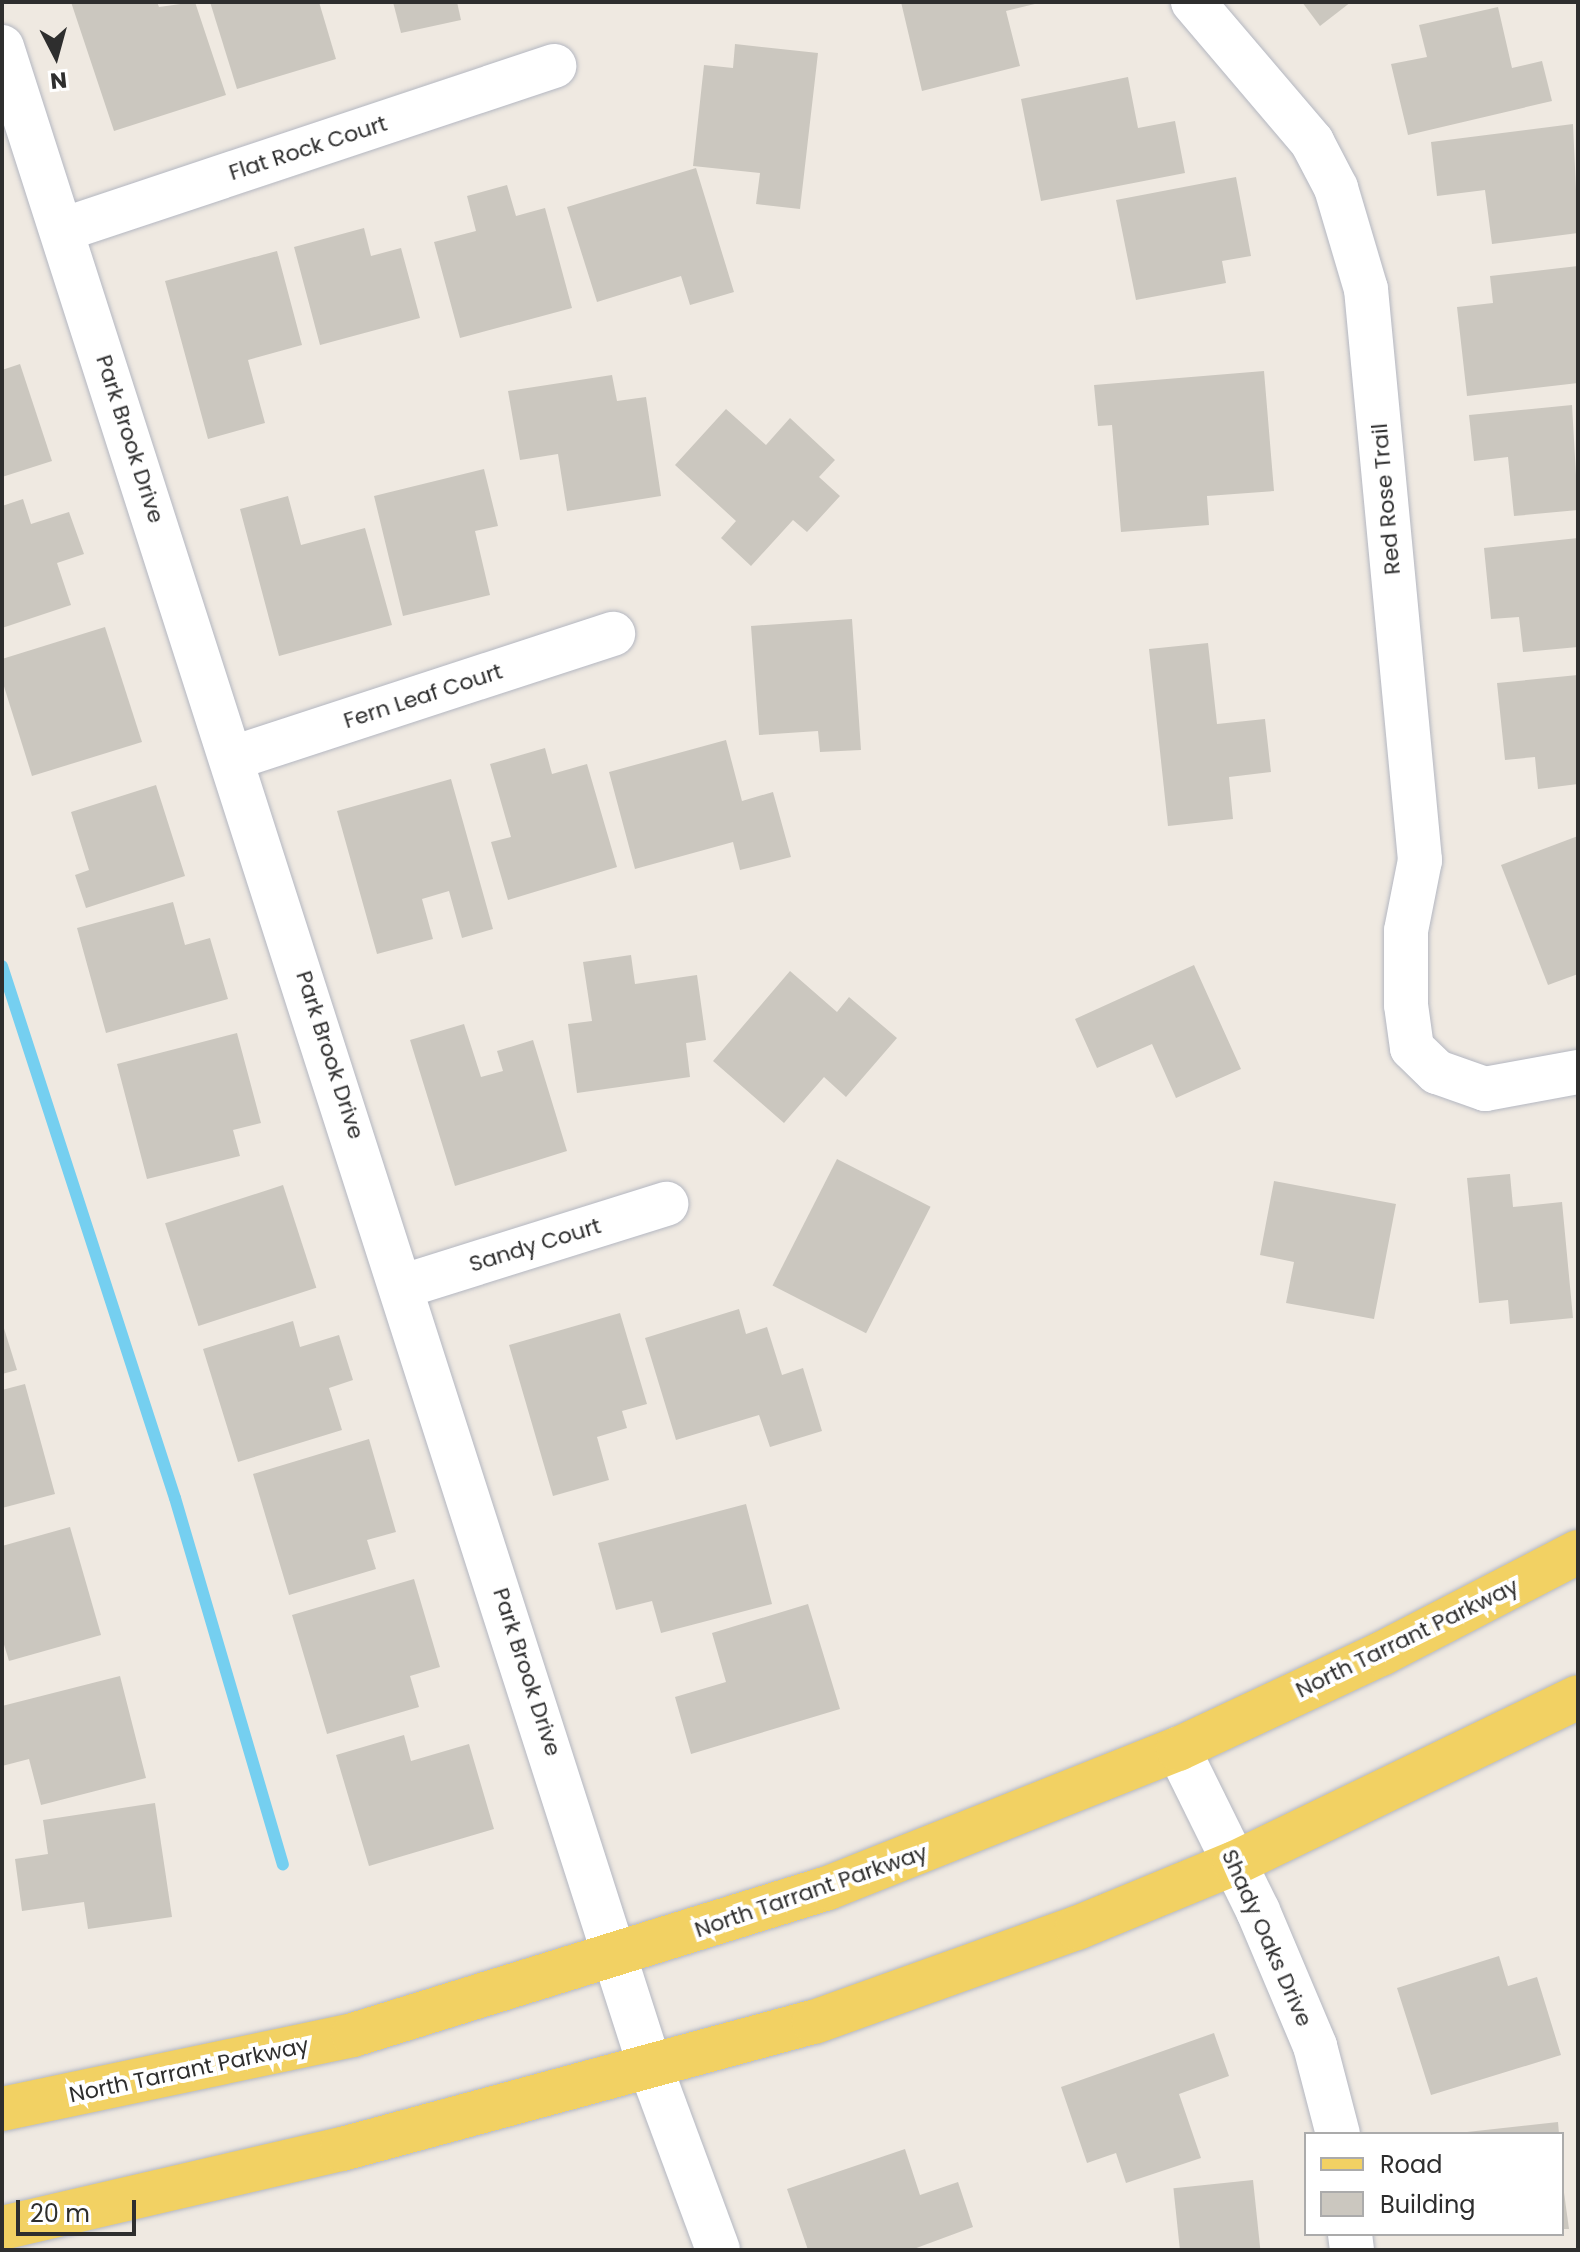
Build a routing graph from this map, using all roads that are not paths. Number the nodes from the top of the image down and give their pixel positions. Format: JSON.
{"nodes":[{"id":1,"x":1193,"y":2,"type":"edge"},
{"id":2,"x":2,"y":47,"type":"edge"},
{"id":3,"x":554,"y":66,"type":"dead end"},
{"id":4,"x":62,"y":230,"type":"junction"},
{"id":5,"x":613,"y":634,"type":"dead end"},
{"id":6,"x":233,"y":758,"type":"junction"},
{"id":7,"x":1578,"y":1072,"type":"edge"},
{"id":8,"x":666,"y":1204,"type":"dead end"},
{"id":9,"x":404,"y":1286,"type":"junction"},
{"id":10,"x":1578,"y":1552,"type":"edge"},
{"id":11,"x":1578,"y":1697,"type":"edge"},
{"id":12,"x":1178,"y":1749,"type":"junction"},
{"id":13,"x":1235,"y":1863,"type":"junction"},
{"id":14,"x":617,"y":1957,"type":"junction"},
{"id":15,"x":650,"y":2066,"type":"junction"},
{"id":16,"x":2,"y":2109,"type":"edge"},
{"id":17,"x":1337,"y":2132,"type":"edge"},
{"id":18,"x":2,"y":2228,"type":"edge"},
{"id":19,"x":718,"y":2250,"type":"edge"}],
"edges":[{"from":1,"to":7,"type":"street","name":"Red Rose Trail"},
{"from":2,"to":4,"type":"street","name":"Park Brook Drive"},
{"from":3,"to":4,"type":"street","name":"Flat Rock Court"},
{"from":4,"to":6,"type":"street","name":"Park Brook Drive"},
{"from":5,"to":6,"type":"street","name":"Fern Leaf Court"},
{"from":6,"to":9,"type":"street","name":"Park Brook Drive"},
{"from":8,"to":9,"type":"street","name":"Sandy Court"},
{"from":9,"to":14,"type":"street","name":"Park Brook Drive"},
{"from":10,"to":12,"type":"main road","name":"North Tarrant Parkway"},
{"from":11,"to":13,"type":"main road"},
{"from":12,"to":13,"type":"street","name":"Shady Oaks Drive"},
{"from":12,"to":14,"type":"main road","name":"North Tarrant Parkway"},
{"from":13,"to":15,"type":"main road"},
{"from":13,"to":17,"type":"street","name":"Shady Oaks Drive"},
{"from":14,"to":15,"type":"street","name":"Park Brook Drive"},
{"from":14,"to":16,"type":"main road","name":"North Tarrant Parkway"},
{"from":15,"to":18,"type":"main road"},
{"from":15,"to":19,"type":"street","name":"Park Brook Drive"}]}
